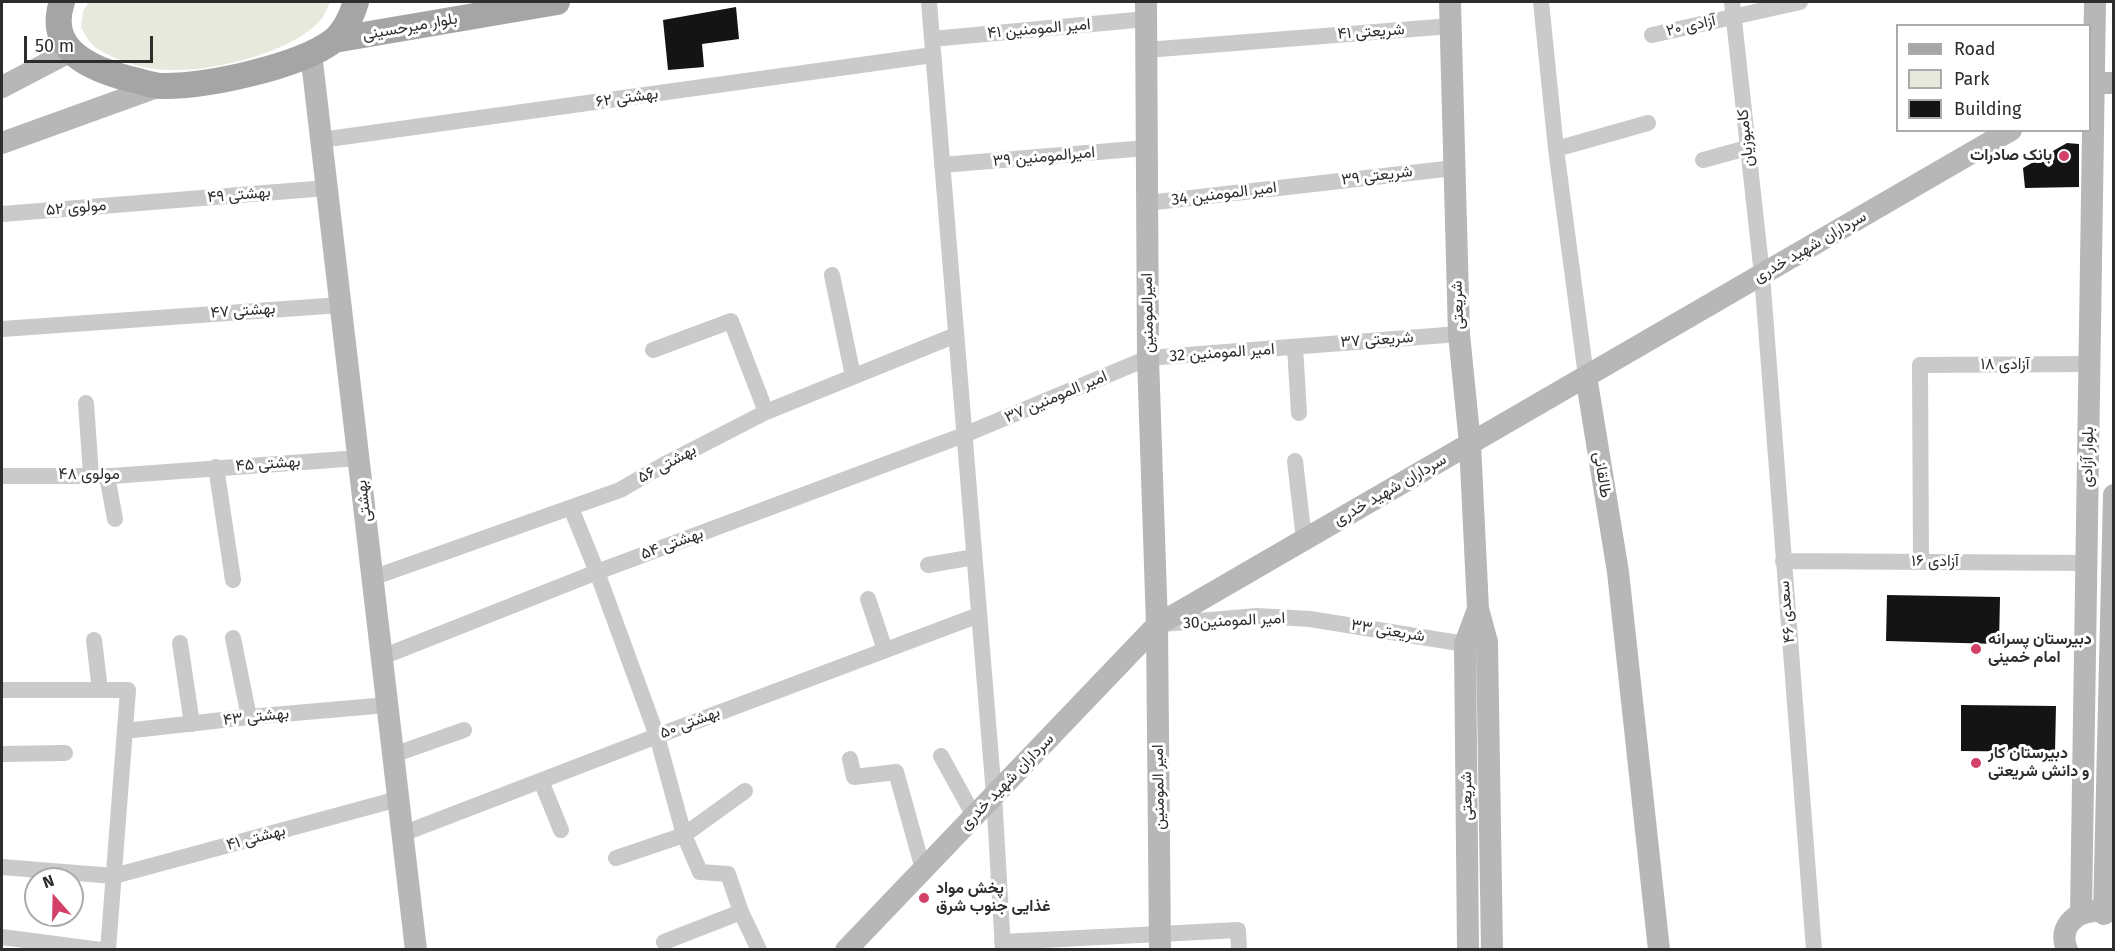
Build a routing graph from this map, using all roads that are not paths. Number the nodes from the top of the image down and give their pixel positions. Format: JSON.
{"nodes":[{"id":1,"x":45,"y":2,"type":"edge"},
{"id":2,"x":62,"y":2,"type":"edge"},
{"id":3,"x":356,"y":2,"type":"edge"},
{"id":4,"x":557,"y":2,"type":"edge"},
{"id":5,"x":929,"y":2,"type":"edge"},
{"id":6,"x":1450,"y":2,"type":"edge"},
{"id":7,"x":1541,"y":2,"type":"edge"},
{"id":8,"x":1800,"y":2,"type":"edge"},
{"id":9,"x":2095,"y":2,"type":"edge"},
{"id":10,"x":1733,"y":9,"type":"edge"},
{"id":11,"x":1146,"y":10,"type":"edge"},
{"id":12,"x":1451,"y":26,"type":"junction"},
{"id":13,"x":1652,"y":35,"type":"dead end"},
{"id":14,"x":334,"y":40,"type":"junction"},
{"id":15,"x":65,"y":43,"type":"junction"},
{"id":16,"x":933,"y":47,"type":"junction"},
{"id":17,"x":1146,"y":50,"type":"junction"},
{"id":18,"x":311,"y":53,"type":"junction"},
{"id":19,"x":2099,"y":84,"type":"edge"},
{"id":20,"x":160,"y":86,"type":"junction"},
{"id":21,"x":2,"y":87,"type":"edge"},
{"id":22,"x":1648,"y":123,"type":"dead end"},
{"id":23,"x":2008,"y":132,"type":"edge"},
{"id":24,"x":321,"y":140,"type":"junction"},
{"id":25,"x":2,"y":143,"type":"edge"},
{"id":26,"x":1146,"y":148,"type":"junction"},
{"id":27,"x":1747,"y":148,"type":"junction"},
{"id":28,"x":1556,"y":149,"type":"junction"},
{"id":29,"x":1703,"y":160,"type":"dead end"},
{"id":30,"x":942,"y":165,"type":"junction"},
{"id":31,"x":1454,"y":168,"type":"junction"},
{"id":32,"x":1300,"y":185,"type":"joint"},
{"id":33,"x":327,"y":188,"type":"junction"},
{"id":34,"x":151,"y":202,"type":"joint"},
{"id":35,"x":1147,"y":203,"type":"junction"},
{"id":36,"x":2,"y":214,"type":"edge"},
{"id":37,"x":1762,"y":274,"type":"junction"},
{"id":38,"x":832,"y":275,"type":"dead end"},
{"id":39,"x":341,"y":305,"type":"junction"},
{"id":40,"x":2,"y":329,"type":"edge"},
{"id":41,"x":1459,"y":334,"type":"junction"},
{"id":42,"x":956,"y":335,"type":"junction"},
{"id":43,"x":1295,"y":347,"type":"junction"},
{"id":44,"x":653,"y":350,"type":"dead end"},
{"id":45,"x":1148,"y":358,"type":"junction"},
{"id":46,"x":2089,"y":364,"type":"junction"},
{"id":47,"x":854,"y":376,"type":"junction"},
{"id":48,"x":1587,"y":376,"type":"junction"},
{"id":49,"x":86,"y":403,"type":"dead end"},
{"id":50,"x":766,"y":412,"type":"junction"},
{"id":51,"x":1299,"y":413,"type":"dead end"},
{"id":52,"x":964,"y":435,"type":"junction"},
{"id":53,"x":1470,"y":444,"type":"junction"},
{"id":54,"x":359,"y":458,"type":"junction"},
{"id":55,"x":1295,"y":462,"type":"dead end"},
{"id":56,"x":216,"y":467,"type":"junction"},
{"id":57,"x":177,"y":471,"type":"joint"},
{"id":58,"x":99,"y":475,"type":"junction"},
{"id":59,"x":2,"y":476,"type":"edge"},
{"id":60,"x":2114,"y":495,"type":"edge"},
{"id":61,"x":571,"y":508,"type":"junction"},
{"id":62,"x":115,"y":519,"type":"dead end"},
{"id":63,"x":1304,"y":540,"type":"junction"},
{"id":64,"x":974,"y":557,"type":"junction"},
{"id":65,"x":1783,"y":561,"type":"junction"},
{"id":66,"x":1921,"y":562,"type":"junction"},
{"id":67,"x":2086,"y":563,"type":"junction"},
{"id":68,"x":928,"y":565,"type":"dead end"},
{"id":69,"x":597,"y":572,"type":"junction"},
{"id":70,"x":372,"y":578,"type":"junction"},
{"id":71,"x":2113,"y":578,"type":"edge"},
{"id":72,"x":233,"y":580,"type":"dead end"},
{"id":73,"x":868,"y":598,"type":"dead end"},
{"id":74,"x":1478,"y":609,"type":"junction"},
{"id":75,"x":979,"y":615,"type":"junction"},
{"id":76,"x":1310,"y":619,"type":"joint"},
{"id":77,"x":1157,"y":625,"type":"junction"},
{"id":78,"x":233,"y":638,"type":"dead end"},
{"id":79,"x":94,"y":640,"type":"dead end"},
{"id":80,"x":180,"y":643,"type":"dead end"},
{"id":81,"x":1465,"y":644,"type":"junction"},
{"id":82,"x":885,"y":650,"type":"junction"},
{"id":83,"x":382,"y":657,"type":"junction"},
{"id":84,"x":2,"y":690,"type":"edge"},
{"id":85,"x":100,"y":690,"type":"junction"},
{"id":86,"x":387,"y":705,"type":"junction"},
{"id":87,"x":249,"y":717,"type":"junction"},
{"id":88,"x":192,"y":724,"type":"junction"},
{"id":89,"x":464,"y":730,"type":"dead end"},
{"id":90,"x":125,"y":731,"type":"junction"},
{"id":91,"x":657,"y":736,"type":"junction"},
{"id":92,"x":2084,"y":739,"type":"junction"},
{"id":93,"x":2108,"y":740,"type":"junction"},
{"id":94,"x":66,"y":753,"type":"dead end"},
{"id":95,"x":2,"y":754,"type":"edge"},
{"id":96,"x":393,"y":755,"type":"junction"},
{"id":97,"x":941,"y":756,"type":"dead end"},
{"id":98,"x":850,"y":759,"type":"dead end"},
{"id":99,"x":541,"y":781,"type":"junction"},
{"id":100,"x":745,"y":791,"type":"dead end"},
{"id":101,"x":994,"y":795,"type":"junction"},
{"id":102,"x":398,"y":799,"type":"junction"},
{"id":103,"x":974,"y":816,"type":"junction"},
{"id":104,"x":561,"y":830,"type":"dead end"},
{"id":105,"x":402,"y":834,"type":"junction"},
{"id":106,"x":684,"y":835,"type":"junction"},
{"id":107,"x":616,"y":858,"type":"dead end"},
{"id":108,"x":2,"y":867,"type":"edge"},
{"id":109,"x":923,"y":869,"type":"junction"},
{"id":110,"x":114,"y":876,"type":"junction"},
{"id":111,"x":741,"y":912,"type":"junction"},
{"id":112,"x":2081,"y":913,"type":"junction"},
{"id":113,"x":2109,"y":919,"type":"edge"},
{"id":114,"x":2,"y":937,"type":"edge"},
{"id":115,"x":664,"y":942,"type":"dead end"},
{"id":116,"x":1160,"y":942,"type":"edge"},
{"id":117,"x":858,"y":944,"type":"edge"},
{"id":118,"x":1003,"y":946,"type":"edge"},
{"id":119,"x":100,"y":950,"type":"edge"},
{"id":120,"x":108,"y":950,"type":"edge"},
{"id":121,"x":416,"y":950,"type":"edge"},
{"id":122,"x":759,"y":950,"type":"edge"},
{"id":123,"x":1239,"y":950,"type":"edge"},
{"id":124,"x":1468,"y":950,"type":"edge"},
{"id":125,"x":1492,"y":950,"type":"edge"},
{"id":126,"x":1659,"y":950,"type":"edge"},
{"id":127,"x":1814,"y":950,"type":"edge"},
{"id":128,"x":2067,"y":950,"type":"edge"}],
"edges":[{"from":1,"to":15,"type":"main road"},
{"from":2,"to":15,"type":"main road"},
{"from":3,"to":14,"type":"main road"},
{"from":4,"to":14,"type":"main road","name":"بلوار میرحسینی"},
{"from":5,"to":16,"type":"street"},
{"from":6,"to":12,"type":"main road","name":"شریعتی"},
{"from":7,"to":28,"type":"street","name":"طالقانی"},
{"from":8,"to":10,"type":"street","name":"آزادی ۲۰"},
{"from":9,"to":19,"type":"main road","name":"بلوار آزادی"},
{"from":10,"to":13,"type":"street","name":"آزادی ۲۰"},
{"from":10,"to":27,"type":"street","name":"کامبوزیان"},
{"from":11,"to":16,"type":"street","name":"امیر المومنین ۴۱"},
{"from":11,"to":17,"type":"main road","name":"امیرالمومنین"},
{"from":12,"to":17,"type":"street","name":"شریعتی ۴۱"},
{"from":12,"to":31,"type":"main road","name":"شریعتی"},
{"from":14,"to":18,"type":"main road"},
{"from":15,"to":20,"type":"main road"},
{"from":15,"to":21,"type":"main road"},
{"from":16,"to":24,"type":"street","name":"بهشتی ۶۲"},
{"from":16,"to":30,"type":"street"},
{"from":17,"to":26,"type":"main road","name":"امیرالمومنین"},
{"from":18,"to":20,"type":"main road"},
{"from":18,"to":24,"type":"main road","name":"بهشتی"},
{"from":19,"to":46,"type":"main road","name":"بلوار آزادی"},
{"from":20,"to":25,"type":"main road"},
{"from":22,"to":28,"type":"street"},
{"from":23,"to":37,"type":"main road","name":"سرداران شهید خدری"},
{"from":24,"to":33,"type":"main road","name":"بهشتی"},
{"from":26,"to":30,"type":"street","name":"امیرالمومنین ۳۹"},
{"from":26,"to":35,"type":"main road","name":"امیرالمومنین"},
{"from":27,"to":29,"type":"street"},
{"from":27,"to":37,"type":"street","name":"کامبوزیان"},
{"from":28,"to":48,"type":"street","name":"طالقانی"},
{"from":30,"to":42,"type":"street"},
{"from":31,"to":32,"type":"street","name":"شریعتی ۳۹"},
{"from":31,"to":41,"type":"main road","name":"شریعتی"},
{"from":32,"to":35,"type":"street","name":"امیر المومنین 34"},
{"from":33,"to":34,"type":"street","name":"بهشتی ۴۹"},
{"from":33,"to":39,"type":"main road","name":"بهشتی"},
{"from":34,"to":36,"type":"street","name":"مولوی ۵۲"},
{"from":35,"to":45,"type":"main road","name":"امیرالمومنین"},
{"from":37,"to":48,"type":"main road","name":"سرداران شهید خدری"},
{"from":37,"to":65,"type":"street","name":"سعدی ۴۶"},
{"from":38,"to":47,"type":"street"},
{"from":39,"to":40,"type":"street","name":"بهشتی ۴۷"},
{"from":39,"to":54,"type":"main road","name":"بهشتی"},
{"from":41,"to":43,"type":"street","name":"شریعتی ۳۷"},
{"from":41,"to":53,"type":"main road","name":"شریعتی"},
{"from":42,"to":47,"type":"street","name":"بهشتی ۵۶"},
{"from":42,"to":52,"type":"street"},
{"from":43,"to":45,"type":"street","name":"امیر المومنین 32"},
{"from":43,"to":51,"type":"street"},
{"from":44,"to":50,"type":"street"},
{"from":45,"to":52,"type":"street","name":"امیر المومنین ۳۷"},
{"from":45,"to":77,"type":"main road","name":"امیرالمومنین"},
{"from":46,"to":66,"type":"street","name":"آزادی ۱۸"},
{"from":46,"to":67,"type":"main road","name":"بلوار آزادی"},
{"from":47,"to":50,"type":"street","name":"بهشتی ۵۶"},
{"from":48,"to":53,"type":"main road","name":"سرداران شهید خدری"},
{"from":48,"to":126,"type":"main road","name":"طالقانی"},
{"from":49,"to":58,"type":"street"},
{"from":50,"to":61,"type":"street","name":"بهشتی ۵۶"},
{"from":52,"to":64,"type":"street"},
{"from":52,"to":69,"type":"street","name":"بهشتی ۵۴"},
{"from":53,"to":63,"type":"main road","name":"سرداران شهید خدری"},
{"from":53,"to":74,"type":"main road","name":"شریعتی"},
{"from":54,"to":56,"type":"street","name":"بهشتی ۴۵"},
{"from":54,"to":70,"type":"main road","name":"بهشتی"},
{"from":55,"to":63,"type":"street"},
{"from":56,"to":57,"type":"street","name":"بهشتی ۴۵"},
{"from":56,"to":72,"type":"street"},
{"from":57,"to":58,"type":"street","name":"مولوی ۴۸"},
{"from":58,"to":59,"type":"street","name":"مولوی ۴۸"},
{"from":58,"to":62,"type":"street"},
{"from":60,"to":71,"type":"main road","name":"بلوار آزادی"},
{"from":61,"to":69,"type":"street"},
{"from":61,"to":70,"type":"street","name":"بهشتی ۵۶"},
{"from":63,"to":77,"type":"main road","name":"سرداران شهید خدری"},
{"from":64,"to":68,"type":"street"},
{"from":64,"to":75,"type":"street"},
{"from":65,"to":66,"type":"street","name":"آزادی ۱۶"},
{"from":65,"to":127,"type":"street","name":"سعدی ۴۶"},
{"from":66,"to":67,"type":"street","name":"آزادی ۱۶"},
{"from":67,"to":92,"type":"main road","name":"بلوار آزادی"},
{"from":69,"to":83,"type":"street","name":"بهشتی ۵۴"},
{"from":69,"to":91,"type":"street"},
{"from":70,"to":83,"type":"main road","name":"بهشتی"},
{"from":71,"to":93,"type":"main road","name":"بلوار آزادی"},
{"from":73,"to":82,"type":"street"},
{"from":74,"to":81,"type":"main road","name":"شریعتی"},
{"from":74,"to":125,"type":"main road","name":"شریعتی"},
{"from":75,"to":82,"type":"street","name":"بهشتی ۵۰"},
{"from":75,"to":101,"type":"street"},
{"from":76,"to":77,"type":"street","name":"امیر المومنین30"},
{"from":76,"to":81,"type":"street","name":"شریعتی ۳۳"},
{"from":77,"to":101,"type":"main road","name":"سرداران شهید خدری"},
{"from":77,"to":116,"type":"main road","name":"امیر المومنین"},
{"from":78,"to":87,"type":"street"},
{"from":79,"to":85,"type":"street"},
{"from":80,"to":88,"type":"street"},
{"from":81,"to":124,"type":"main road","name":"شریعتی"},
{"from":82,"to":91,"type":"street","name":"بهشتی ۵۰"},
{"from":83,"to":86,"type":"main road","name":"بهشتی"},
{"from":84,"to":85,"type":"street"},
{"from":85,"to":90,"type":"street"},
{"from":86,"to":87,"type":"street","name":"بهشتی ۴۳"},
{"from":86,"to":96,"type":"main road","name":"بهشتی"},
{"from":87,"to":88,"type":"street","name":"بهشتی ۴۳"},
{"from":88,"to":90,"type":"street","name":"بهشتی ۴۳"},
{"from":89,"to":96,"type":"street"},
{"from":90,"to":110,"type":"street"},
{"from":91,"to":99,"type":"street","name":"بهشتی ۵۰"},
{"from":91,"to":106,"type":"street"},
{"from":92,"to":93,"type":"main road"},
{"from":92,"to":112,"type":"main road","name":"بلوار آزادی"},
{"from":93,"to":113,"type":"main road","name":"بلوار آزادی"},
{"from":94,"to":95,"type":"street"},
{"from":96,"to":102,"type":"main road","name":"بهشتی"},
{"from":97,"to":103,"type":"street"},
{"from":98,"to":109,"type":"street"},
{"from":99,"to":104,"type":"street"},
{"from":99,"to":105,"type":"street","name":"بهشتی ۵۰"},
{"from":100,"to":106,"type":"street"},
{"from":101,"to":103,"type":"main road","name":"سرداران شهید خدری"},
{"from":101,"to":118,"type":"street"},
{"from":102,"to":105,"type":"main road","name":"بهشتی"},
{"from":102,"to":110,"type":"street","name":"بهشتی ۴۱"},
{"from":103,"to":109,"type":"main road","name":"سرداران شهید خدری"},
{"from":105,"to":121,"type":"main road","name":"بهشتی"},
{"from":106,"to":107,"type":"street"},
{"from":106,"to":111,"type":"street"},
{"from":108,"to":110,"type":"street","name":"بهشتی ۴۱"},
{"from":109,"to":117,"type":"main road","name":"سرداران شهید خدری"},
{"from":110,"to":120,"type":"street"},
{"from":111,"to":115,"type":"street"},
{"from":111,"to":122,"type":"street"},
{"from":112,"to":113,"type":"main road"},
{"from":112,"to":128,"type":"main road"},
{"from":114,"to":119,"type":"street"},
{"from":116,"to":118,"type":"street"},
{"from":116,"to":123,"type":"street"}]}
